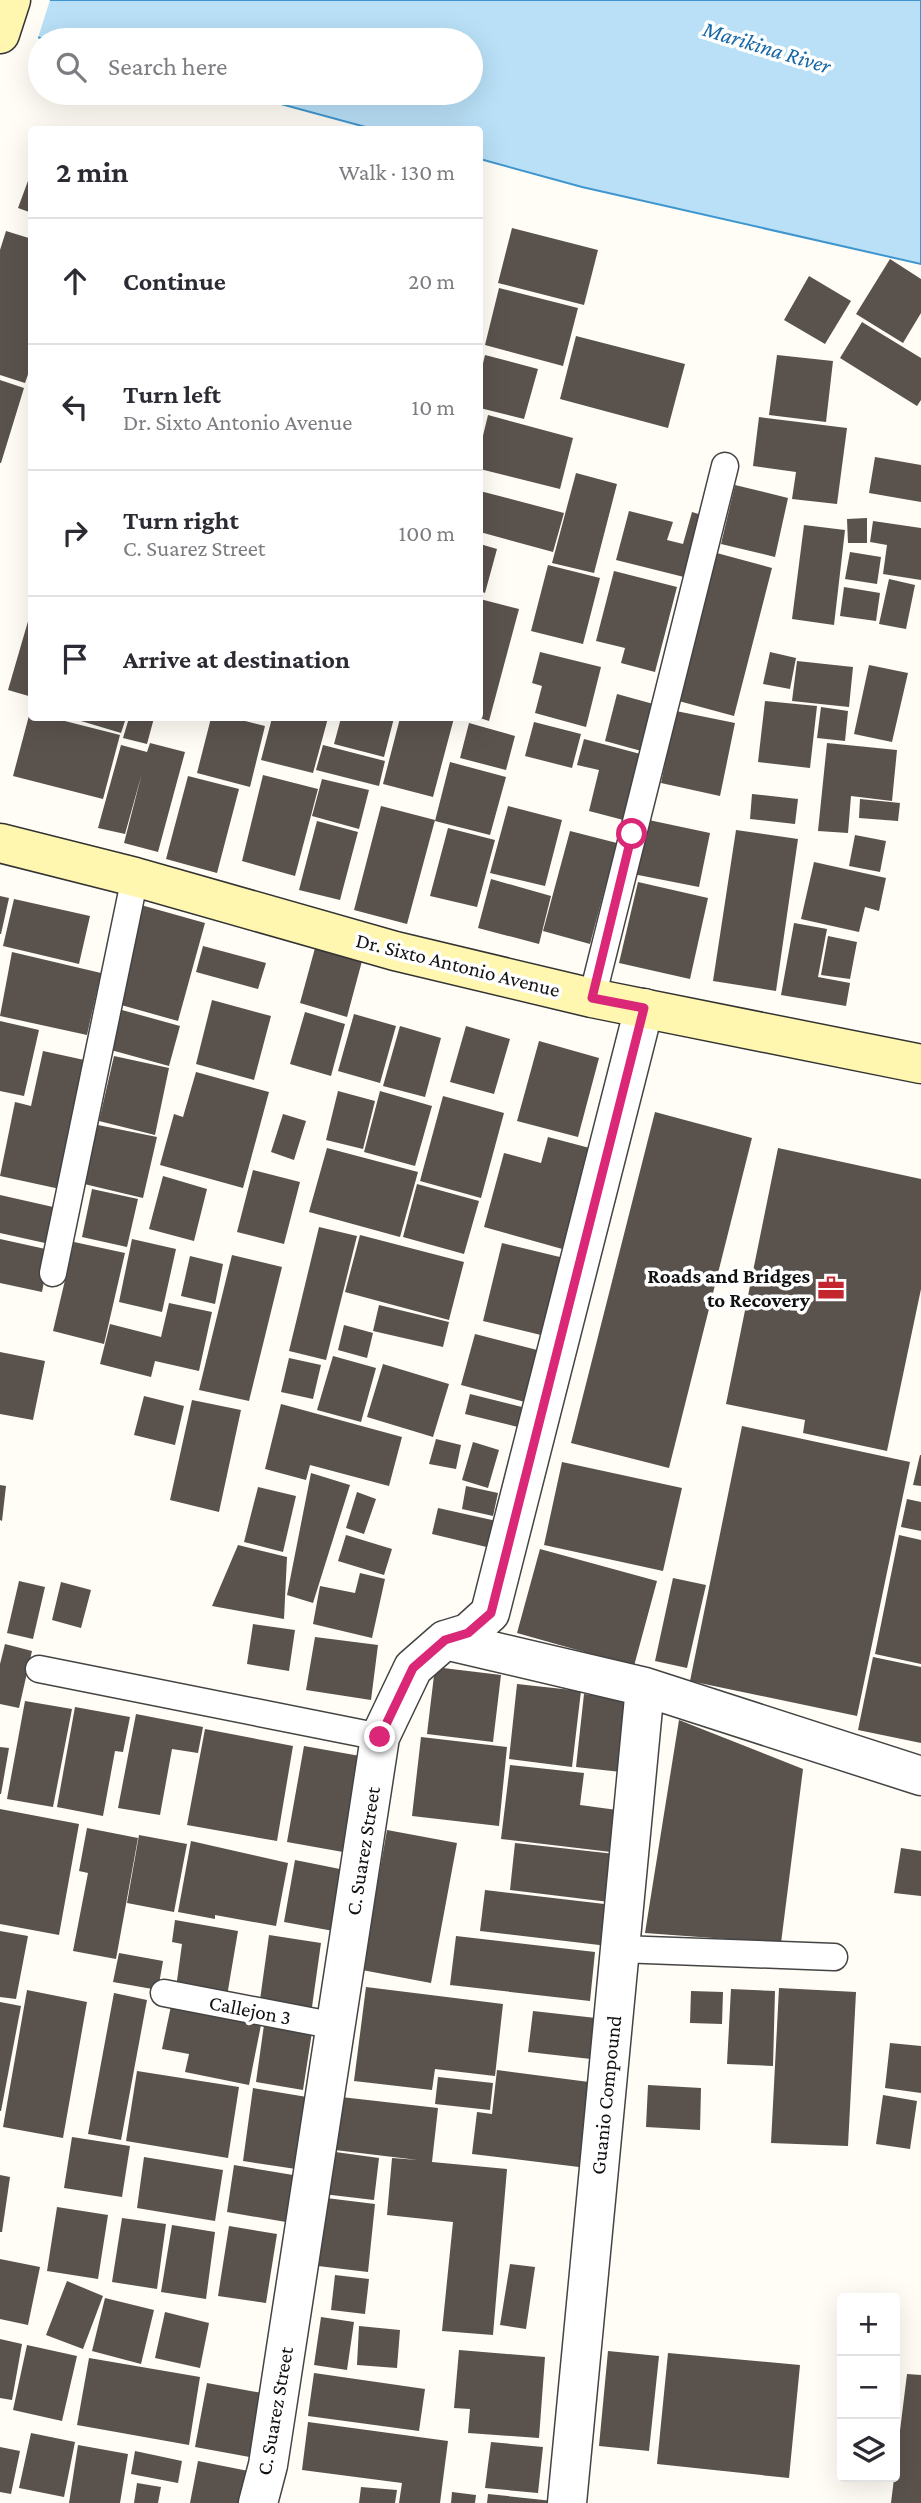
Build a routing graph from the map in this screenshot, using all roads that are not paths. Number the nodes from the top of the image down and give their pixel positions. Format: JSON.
{"nodes":[{"id":1,"x":11,"y":0,"type":"edge"},
{"id":2,"x":0,"y":34,"type":"edge"},
{"id":3,"x":725,"y":466,"type":"dead end"},
{"id":4,"x":0,"y":843,"type":"edge"},
{"id":5,"x":135,"y":877,"type":"junction"},
{"id":6,"x":592,"y":998,"type":"junction"},
{"id":7,"x":644,"y":1008,"type":"junction"},
{"id":8,"x":921,"y":1064,"type":"edge"},
{"id":9,"x":53,"y":1273,"type":"dead end"},
{"id":10,"x":445,"y":1640,"type":"junction"},
{"id":11,"x":39,"y":1669,"type":"dead end"},
{"id":12,"x":645,"y":1686,"type":"junction"},
{"id":13,"x":380,"y":1737,"type":"junction"},
{"id":14,"x":921,"y":1776,"type":"edge"},
{"id":15,"x":621,"y":1949,"type":"junction"},
{"id":16,"x":834,"y":1957,"type":"dead end"},
{"id":17,"x":164,"y":1993,"type":"dead end"},
{"id":18,"x":336,"y":2026,"type":"junction"},
{"id":19,"x":258,"y":2503,"type":"edge"},
{"id":20,"x":567,"y":2503,"type":"edge"}],
"edges":[{"from":1,"to":2,"type":"main road"},
{"from":3,"to":6,"type":"lane"},
{"from":4,"to":5,"type":"main road","name":"Dr. Sixto Antonio Avenue"},
{"from":5,"to":6,"type":"main road","name":"Dr. Sixto Antonio Avenue"},
{"from":5,"to":9,"type":"lane"},
{"from":6,"to":7,"type":"main road","name":"Dr. Sixto Antonio Avenue"},
{"from":7,"to":8,"type":"main road","name":"Dr. Sixto Antonio Avenue"},
{"from":7,"to":10,"type":"street","name":"C. Suarez Street"},
{"from":10,"to":12,"type":"street"},
{"from":10,"to":13,"type":"street","name":"C. Suarez Street"},
{"from":11,"to":13,"type":"lane"},
{"from":12,"to":14,"type":"street"},
{"from":12,"to":15,"type":"street","name":"Guanio Compound"},
{"from":13,"to":18,"type":"street","name":"C. Suarez Street"},
{"from":15,"to":16,"type":"lane"},
{"from":15,"to":20,"type":"street","name":"Guanio Compound"},
{"from":17,"to":18,"type":"lane","name":"Callejon 3"},
{"from":18,"to":19,"type":"street","name":"C. Suarez Street"}]}
